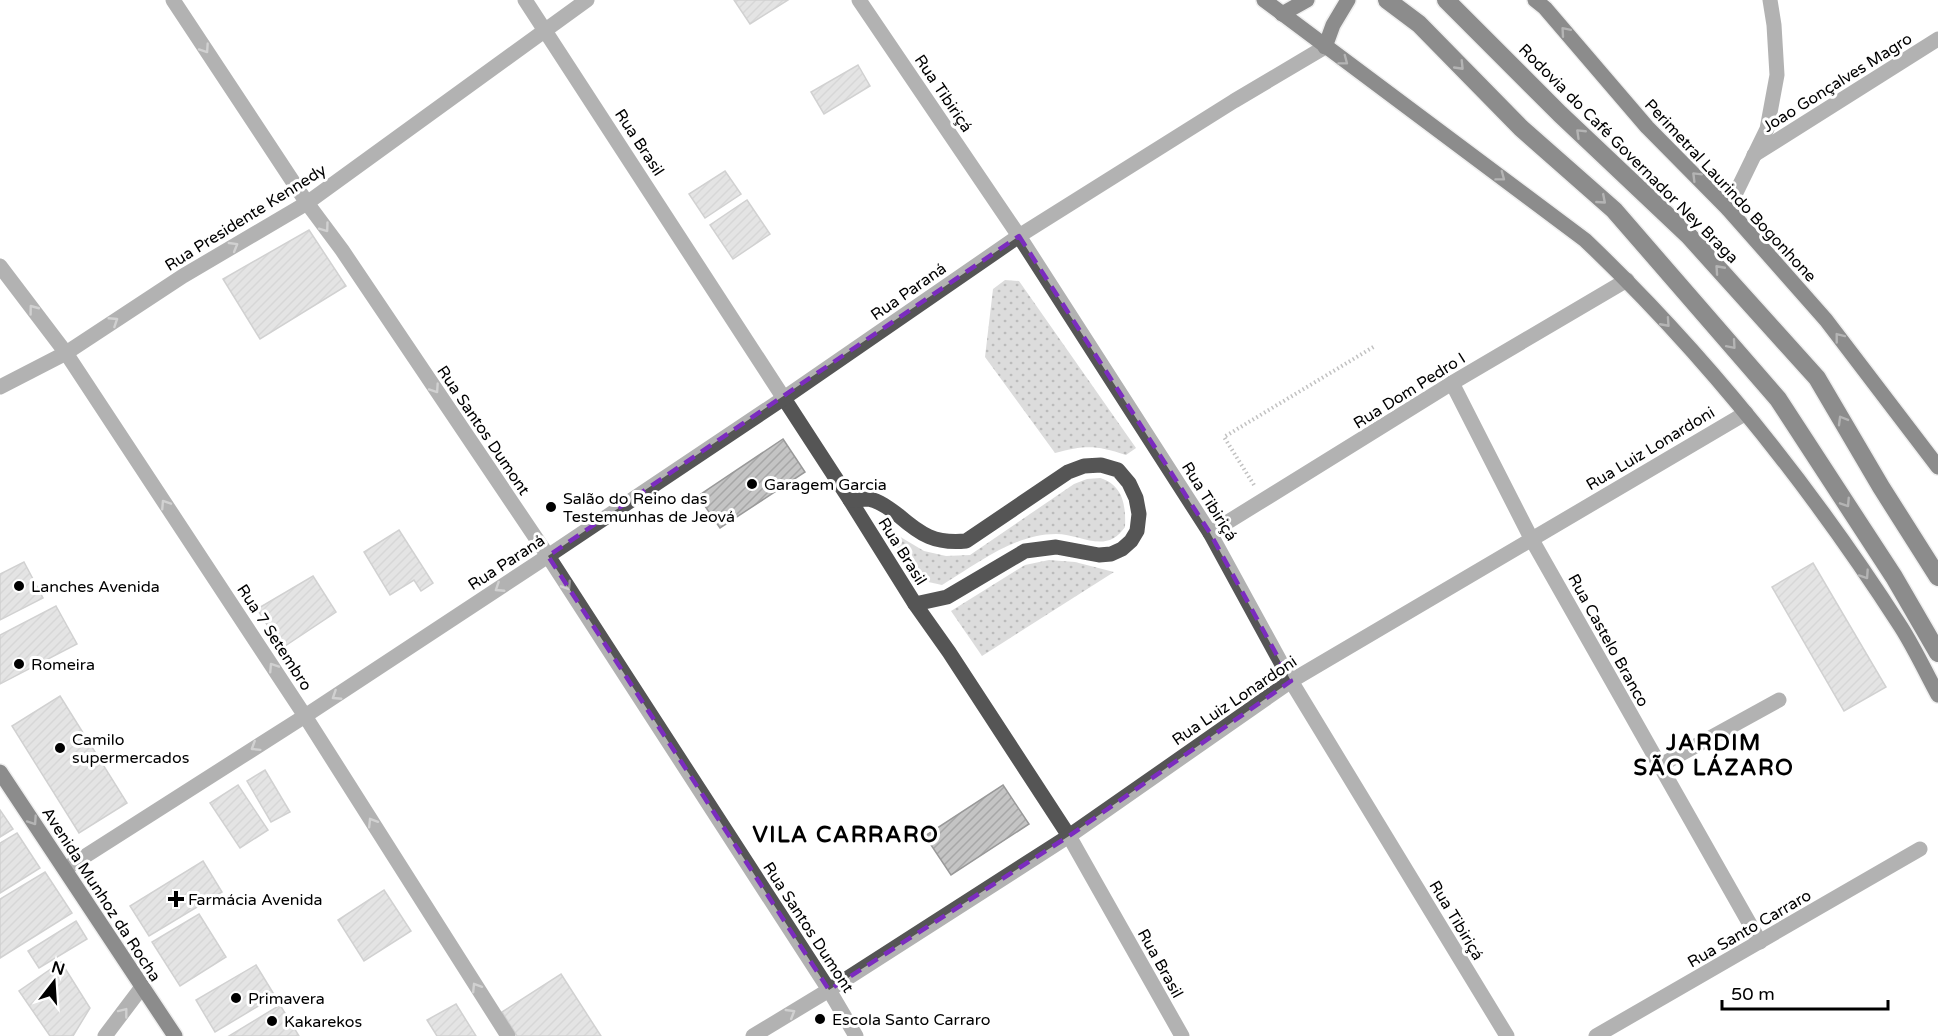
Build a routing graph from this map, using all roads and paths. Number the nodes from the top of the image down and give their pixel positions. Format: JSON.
{"nodes":[{"id":1,"x":173,"y":0,"type":"edge"},
{"id":2,"x":525,"y":0,"type":"edge"},
{"id":3,"x":587,"y":0,"type":"edge"},
{"id":4,"x":859,"y":0,"type":"edge"},
{"id":5,"x":1264,"y":0,"type":"edge"},
{"id":6,"x":1307,"y":0,"type":"edge"},
{"id":7,"x":1348,"y":0,"type":"edge"},
{"id":8,"x":1388,"y":0,"type":"edge"},
{"id":9,"x":1446,"y":0,"type":"edge"},
{"id":10,"x":1535,"y":0,"type":"edge"},
{"id":11,"x":1770,"y":0,"type":"edge"},
{"id":12,"x":1282,"y":14,"type":"junction"},
{"id":13,"x":545,"y":29,"type":"junction"},
{"id":14,"x":1938,"y":39,"type":"edge"},
{"id":15,"x":1325,"y":47,"type":"junction"},
{"id":16,"x":1754,"y":155,"type":"junction"},
{"id":17,"x":307,"y":203,"type":"junction"},
{"id":18,"x":1728,"y":209,"type":"junction"},
{"id":19,"x":1019,"y":236,"type":"junction"},
{"id":20,"x":0,"y":266,"type":"edge"},
{"id":21,"x":1627,"y":280,"type":"junction"},
{"id":22,"x":1375,"y":346,"type":"dead end"},
{"id":23,"x":66,"y":353,"type":"junction"},
{"id":24,"x":1452,"y":383,"type":"junction"},
{"id":25,"x":0,"y":387,"type":"edge"},
{"id":26,"x":784,"y":398,"type":"junction"},
{"id":27,"x":1746,"y":413,"type":"junction"},
{"id":28,"x":1938,"y":467,"type":"edge"},
{"id":29,"x":850,"y":500,"type":"junction"},
{"id":30,"x":1263,"y":501,"type":"junction"},
{"id":31,"x":1210,"y":532,"type":"junction"},
{"id":32,"x":1532,"y":540,"type":"junction"},
{"id":33,"x":548,"y":556,"type":"junction"},
{"id":34,"x":1938,"y":577,"type":"edge"},
{"id":35,"x":915,"y":604,"type":"junction"},
{"id":36,"x":1938,"y":653,"type":"edge"},
{"id":37,"x":1291,"y":681,"type":"junction"},
{"id":38,"x":1938,"y":695,"type":"edge"},
{"id":39,"x":1779,"y":700,"type":"dead end"},
{"id":40,"x":305,"y":716,"type":"junction"},
{"id":41,"x":1659,"y":766,"type":"junction"},
{"id":42,"x":0,"y":772,"type":"edge"},
{"id":43,"x":1069,"y":836,"type":"junction"},
{"id":44,"x":1920,"y":849,"type":"dead end"},
{"id":45,"x":65,"y":869,"type":"junction"},
{"id":46,"x":1760,"y":942,"type":"junction"},
{"id":47,"x":142,"y":987,"type":"junction"},
{"id":48,"x":829,"y":990,"type":"junction"},
{"id":49,"x":105,"y":1036,"type":"edge"},
{"id":50,"x":175,"y":1036,"type":"edge"},
{"id":51,"x":508,"y":1036,"type":"edge"},
{"id":52,"x":753,"y":1036,"type":"edge"},
{"id":53,"x":856,"y":1036,"type":"edge"},
{"id":54,"x":1182,"y":1036,"type":"edge"},
{"id":55,"x":1507,"y":1036,"type":"edge"},
{"id":56,"x":1596,"y":1036,"type":"edge"}],
"edges":[{"from":1,"to":17,"type":"street","name":"Rua Santos Dumont","one_way":true},
{"from":2,"to":13,"type":"street","name":"Rua Brasil"},
{"from":3,"to":13,"type":"street","name":"Rua Presidente Kennedy"},
{"from":4,"to":19,"type":"street","name":"Rua Tibiriçá"},
{"from":5,"to":12,"type":"main road"},
{"from":6,"to":12,"type":"main road"},
{"from":7,"to":15,"type":"main road"},
{"from":8,"to":36,"type":"highway","one_way":true},
{"from":34,"to":9,"type":"highway","name":"Rodovia do Café Governador Ney Braga","one_way":true},
{"from":18,"to":10,"type":"main road","name":"Perimetral Laurindo Bogonhone","one_way":true},
{"from":11,"to":16,"type":"street"},
{"from":12,"to":15,"type":"main road"},
{"from":13,"to":17,"type":"street","name":"Rua Presidente Kennedy"},
{"from":13,"to":26,"type":"street","name":"Rua Brasil"},
{"from":14,"to":16,"type":"street","name":"Joao Gonçalves Magro"},
{"from":15,"to":19,"type":"street","name":"Rua Paraná"},
{"from":15,"to":21,"type":"main road","one_way":true},
{"from":16,"to":18,"type":"street"},
{"from":23,"to":17,"type":"street","name":"Rua Presidente Kennedy","one_way":true},
{"from":17,"to":33,"type":"street","name":"Rua Santos Dumont","one_way":true},
{"from":28,"to":18,"type":"main road","name":"Perimetral Laurindo Bogonhone","one_way":true},
{"from":19,"to":26,"type":"street","name":"Rua Paraná"},
{"from":19,"to":31,"type":"street","name":"Rua Tibiriçá"},
{"from":23,"to":20,"type":"street","name":"Rua 7 Setembro","one_way":true},
{"from":21,"to":24,"type":"street","name":"Rua Dom Pedro I"},
{"from":21,"to":27,"type":"main road","one_way":true},
{"from":22,"to":30,"type":"path"},
{"from":23,"to":25,"type":"street","name":"Rua Presidente Kennedy"},
{"from":40,"to":23,"type":"street","name":"Rua 7 Setembro","one_way":true},
{"from":24,"to":30,"type":"street","name":"Rua Dom Pedro I"},
{"from":24,"to":32,"type":"street","name":"Rua Castelo Branco"},
{"from":26,"to":29,"type":"street","name":"Rua Brasil"},
{"from":26,"to":33,"type":"street","name":"Rua Paraná"},
{"from":27,"to":32,"type":"street","name":"Rua Luiz Lonardoni"},
{"from":27,"to":38,"type":"main road","one_way":true},
{"from":29,"to":35,"type":"street","name":"Rua Brasil"},
{"from":29,"to":35,"type":"street"},
{"from":30,"to":31,"type":"street","name":"Rua Dom Pedro I"},
{"from":31,"to":37,"type":"street","name":"Rua Tibiriçá"},
{"from":32,"to":37,"type":"street","name":"Rua Luiz Lonardoni"},
{"from":32,"to":41,"type":"street","name":"Rua Castelo Branco"},
{"from":33,"to":40,"type":"street","name":"Rua Paraná","one_way":true},
{"from":33,"to":48,"type":"street","name":"Rua Santos Dumont","one_way":true},
{"from":35,"to":43,"type":"street","name":"Rua Brasil"},
{"from":37,"to":43,"type":"street","name":"Rua Luiz Lonardoni"},
{"from":37,"to":55,"type":"street","name":"Rua Tibiriçá"},
{"from":39,"to":41,"type":"street"},
{"from":40,"to":45,"type":"street","name":"Rua Paraná","one_way":true},
{"from":51,"to":40,"type":"street","name":"Rua 7 Setembro","one_way":true},
{"from":41,"to":46,"type":"street","name":"Rua Castelo Branco"},
{"from":42,"to":45,"type":"main road","name":"Avenida Munhoz da Rocha","one_way":true},
{"from":43,"to":48,"type":"street","name":"Rua Luiz Lonardoni"},
{"from":43,"to":54,"type":"street","name":"Rua Brasil"},
{"from":44,"to":46,"type":"street","name":"Rua Santo Carraro"},
{"from":45,"to":47,"type":"main road","name":"Avenida Munhoz da Rocha"},
{"from":46,"to":56,"type":"street","name":"Rua Santo Carraro"},
{"from":49,"to":47,"type":"street","one_way":true},
{"from":47,"to":50,"type":"main road","name":"Avenida Munhoz da Rocha"},
{"from":52,"to":48,"type":"street","name":"Rua Luiz Lonardoni","one_way":true},
{"from":48,"to":53,"type":"street","name":"Rua Santos Dumont"}]}
